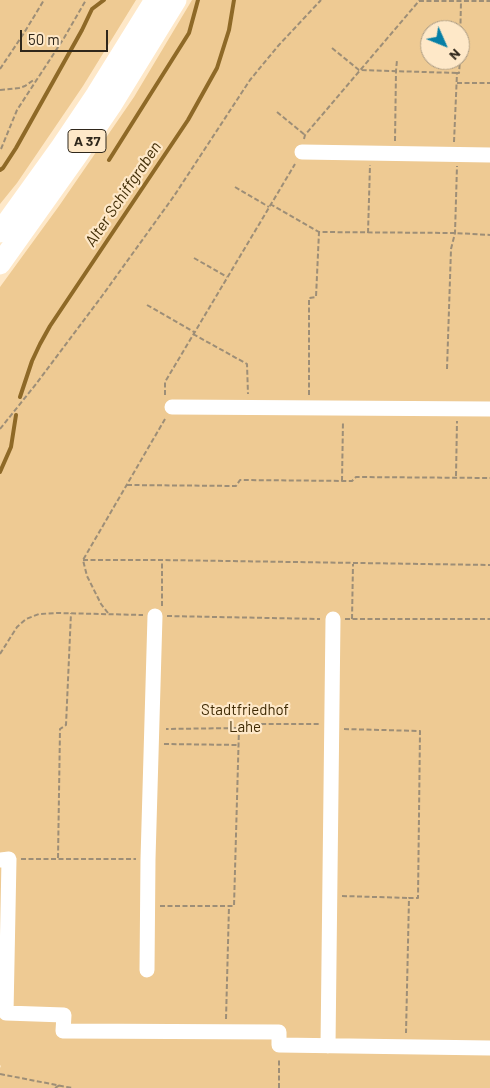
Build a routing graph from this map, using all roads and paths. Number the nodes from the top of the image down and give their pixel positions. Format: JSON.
{"nodes":[{"id":1,"x":44,"y":0,"type":"edge"},
{"id":2,"x":86,"y":0,"type":"edge"},
{"id":3,"x":155,"y":0,"type":"edge"},
{"id":4,"x":176,"y":0,"type":"edge"},
{"id":5,"x":321,"y":0,"type":"edge"},
{"id":6,"x":462,"y":1,"type":"edge"},
{"id":7,"x":490,"y":1,"type":"edge"},
{"id":8,"x":461,"y":20,"type":"edge"},
{"id":9,"x":332,"y":48,"type":"dead end"},
{"id":10,"x":398,"y":60,"type":"dead end"},
{"id":11,"x":0,"y":68,"type":"edge"},
{"id":12,"x":359,"y":70,"type":"junction"},
{"id":13,"x":459,"y":70,"type":"edge"},
{"id":14,"x":396,"y":71,"type":"junction"},
{"id":15,"x":457,"y":73,"type":"junction"},
{"id":16,"x":38,"y":78,"type":"junction"},
{"id":17,"x":456,"y":83,"type":"junction"},
{"id":18,"x":490,"y":83,"type":"edge"},
{"id":19,"x":0,"y":90,"type":"edge"},
{"id":20,"x":277,"y":112,"type":"dead end"},
{"id":21,"x":305,"y":135,"type":"junction"},
{"id":22,"x":0,"y":148,"type":"edge"},
{"id":23,"x":302,"y":152,"type":"junction"},
{"id":24,"x":395,"y":153,"type":"junction"},
{"id":25,"x":371,"y":154,"type":"junction"},
{"id":26,"x":453,"y":155,"type":"junction"},
{"id":27,"x":490,"y":155,"type":"edge"},
{"id":28,"x":235,"y":186,"type":"dead end"},
{"id":29,"x":270,"y":206,"type":"junction"},
{"id":30,"x":0,"y":232,"type":"edge"},
{"id":31,"x":319,"y":232,"type":"junction"},
{"id":32,"x":368,"y":233,"type":"junction"},
{"id":33,"x":454,"y":233,"type":"junction"},
{"id":34,"x":490,"y":235,"type":"edge"},
{"id":35,"x":194,"y":258,"type":"dead end"},
{"id":36,"x":0,"y":264,"type":"edge"},
{"id":37,"x":227,"y":277,"type":"junction"},
{"id":38,"x":147,"y":305,"type":"dead end"},
{"id":39,"x":194,"y":333,"type":"junction"},
{"id":40,"x":447,"y":368,"type":"dead end"},
{"id":41,"x":172,"y":407,"type":"junction"},
{"id":42,"x":248,"y":407,"type":"junction"},
{"id":43,"x":309,"y":407,"type":"junction"},
{"id":44,"x":343,"y":408,"type":"junction"},
{"id":45,"x":457,"y":409,"type":"junction"},
{"id":46,"x":490,"y":409,"type":"edge"},
{"id":47,"x":0,"y":429,"type":"edge"},
{"id":48,"x":456,"y":477,"type":"junction"},
{"id":49,"x":490,"y":478,"type":"edge"},
{"id":50,"x":342,"y":481,"type":"junction"},
{"id":51,"x":127,"y":485,"type":"junction"},
{"id":52,"x":83,"y":560,"type":"junction"},
{"id":53,"x":162,"y":560,"type":"junction"},
{"id":54,"x":353,"y":564,"type":"junction"},
{"id":55,"x":490,"y":565,"type":"edge"},
{"id":56,"x":71,"y":613,"type":"junction"},
{"id":57,"x":108,"y":613,"type":"junction"},
{"id":58,"x":158,"y":616,"type":"junction"},
{"id":59,"x":333,"y":619,"type":"junction"},
{"id":60,"x":352,"y":619,"type":"junction"},
{"id":61,"x":490,"y":619,"type":"edge"},
{"id":62,"x":0,"y":654,"type":"edge"},
{"id":63,"x":332,"y":727,"type":"junction"},
{"id":64,"x":239,"y":728,"type":"junction"},
{"id":65,"x":151,"y":729,"type":"junction"},
{"id":66,"x":151,"y":744,"type":"junction"},
{"id":67,"x":239,"y":745,"type":"junction"},
{"id":68,"x":58,"y":858,"type":"junction"},
{"id":69,"x":4,"y":859,"type":"edge"},
{"id":70,"x":148,"y":859,"type":"junction"},
{"id":71,"x":329,"y":896,"type":"junction"},
{"id":72,"x":409,"y":898,"type":"junction"},
{"id":73,"x":147,"y":906,"type":"junction"},
{"id":74,"x":229,"y":906,"type":"junction"},
{"id":75,"x":147,"y":970,"type":"dead end"},
{"id":76,"x":225,"y":1031,"type":"junction"},
{"id":77,"x":279,"y":1045,"type":"junction"},
{"id":78,"x":328,"y":1046,"type":"junction"},
{"id":79,"x":406,"y":1048,"type":"junction"},
{"id":80,"x":490,"y":1048,"type":"edge"},
{"id":81,"x":0,"y":1074,"type":"edge"},
{"id":82,"x":60,"y":1085,"type":"junction"},
{"id":83,"x":55,"y":1088,"type":"edge"},
{"id":84,"x":72,"y":1088,"type":"edge"},
{"id":85,"x":278,"y":1088,"type":"edge"}],
"edges":[{"from":1,"to":11,"type":"path"},
{"from":2,"to":16,"type":"path"},
{"from":3,"to":30,"type":"highway","number":"A 37"},
{"from":4,"to":36,"type":"highway","number":"A 37"},
{"from":5,"to":47,"type":"path"},
{"from":6,"to":7,"type":"path"},
{"from":6,"to":8,"type":"path"},
{"from":6,"to":12,"type":"path"},
{"from":9,"to":12,"type":"path"},
{"from":10,"to":14,"type":"path"},
{"from":12,"to":14,"type":"path"},
{"from":12,"to":21,"type":"path"},
{"from":13,"to":15,"type":"path"},
{"from":14,"to":15,"type":"path"},
{"from":14,"to":24,"type":"path"},
{"from":15,"to":17,"type":"path"},
{"from":16,"to":19,"type":"path"},
{"from":16,"to":22,"type":"path"},
{"from":17,"to":18,"type":"path"},
{"from":17,"to":26,"type":"path"},
{"from":20,"to":21,"type":"path"},
{"from":21,"to":23,"type":"path"},
{"from":23,"to":25,"type":"lane"},
{"from":23,"to":29,"type":"path"},
{"from":24,"to":25,"type":"lane"},
{"from":24,"to":26,"type":"lane"},
{"from":25,"to":32,"type":"path"},
{"from":26,"to":27,"type":"lane"},
{"from":26,"to":33,"type":"path"},
{"from":28,"to":29,"type":"path"},
{"from":29,"to":31,"type":"path"},
{"from":29,"to":37,"type":"path"},
{"from":31,"to":32,"type":"path"},
{"from":31,"to":43,"type":"path"},
{"from":32,"to":33,"type":"path"},
{"from":33,"to":34,"type":"path"},
{"from":33,"to":40,"type":"path"},
{"from":35,"to":37,"type":"path"},
{"from":37,"to":39,"type":"path"},
{"from":38,"to":39,"type":"path"},
{"from":39,"to":41,"type":"path"},
{"from":39,"to":42,"type":"path"},
{"from":41,"to":42,"type":"lane"},
{"from":41,"to":51,"type":"path"},
{"from":42,"to":43,"type":"lane"},
{"from":43,"to":44,"type":"lane"},
{"from":44,"to":45,"type":"lane"},
{"from":44,"to":50,"type":"path"},
{"from":45,"to":46,"type":"lane"},
{"from":45,"to":48,"type":"path"},
{"from":48,"to":49,"type":"path"},
{"from":48,"to":50,"type":"path"},
{"from":50,"to":51,"type":"path"},
{"from":51,"to":52,"type":"path"},
{"from":52,"to":53,"type":"path"},
{"from":52,"to":57,"type":"path"},
{"from":53,"to":54,"type":"path"},
{"from":53,"to":58,"type":"path"},
{"from":54,"to":55,"type":"path"},
{"from":54,"to":60,"type":"path"},
{"from":56,"to":57,"type":"path"},
{"from":56,"to":62,"type":"path"},
{"from":56,"to":68,"type":"path"},
{"from":57,"to":58,"type":"path"},
{"from":58,"to":59,"type":"path"},
{"from":58,"to":65,"type":"lane"},
{"from":59,"to":60,"type":"path"},
{"from":59,"to":63,"type":"lane"},
{"from":60,"to":61,"type":"path"},
{"from":63,"to":64,"type":"path"},
{"from":63,"to":71,"type":"lane"},
{"from":63,"to":72,"type":"path"},
{"from":64,"to":65,"type":"path"},
{"from":64,"to":67,"type":"path"},
{"from":65,"to":66,"type":"lane"},
{"from":66,"to":67,"type":"path"},
{"from":66,"to":70,"type":"lane"},
{"from":67,"to":74,"type":"path"},
{"from":68,"to":69,"type":"path"},
{"from":68,"to":70,"type":"path"},
{"from":69,"to":76,"type":"lane"},
{"from":70,"to":73,"type":"lane"},
{"from":71,"to":72,"type":"path"},
{"from":71,"to":78,"type":"lane"},
{"from":72,"to":79,"type":"path"},
{"from":73,"to":74,"type":"path"},
{"from":73,"to":75,"type":"lane"},
{"from":74,"to":76,"type":"path"},
{"from":76,"to":77,"type":"lane"},
{"from":77,"to":78,"type":"lane"},
{"from":77,"to":85,"type":"path"},
{"from":78,"to":79,"type":"lane"},
{"from":79,"to":80,"type":"lane"},
{"from":81,"to":82,"type":"path"},
{"from":82,"to":83,"type":"path"},
{"from":82,"to":84,"type":"path"}]}
